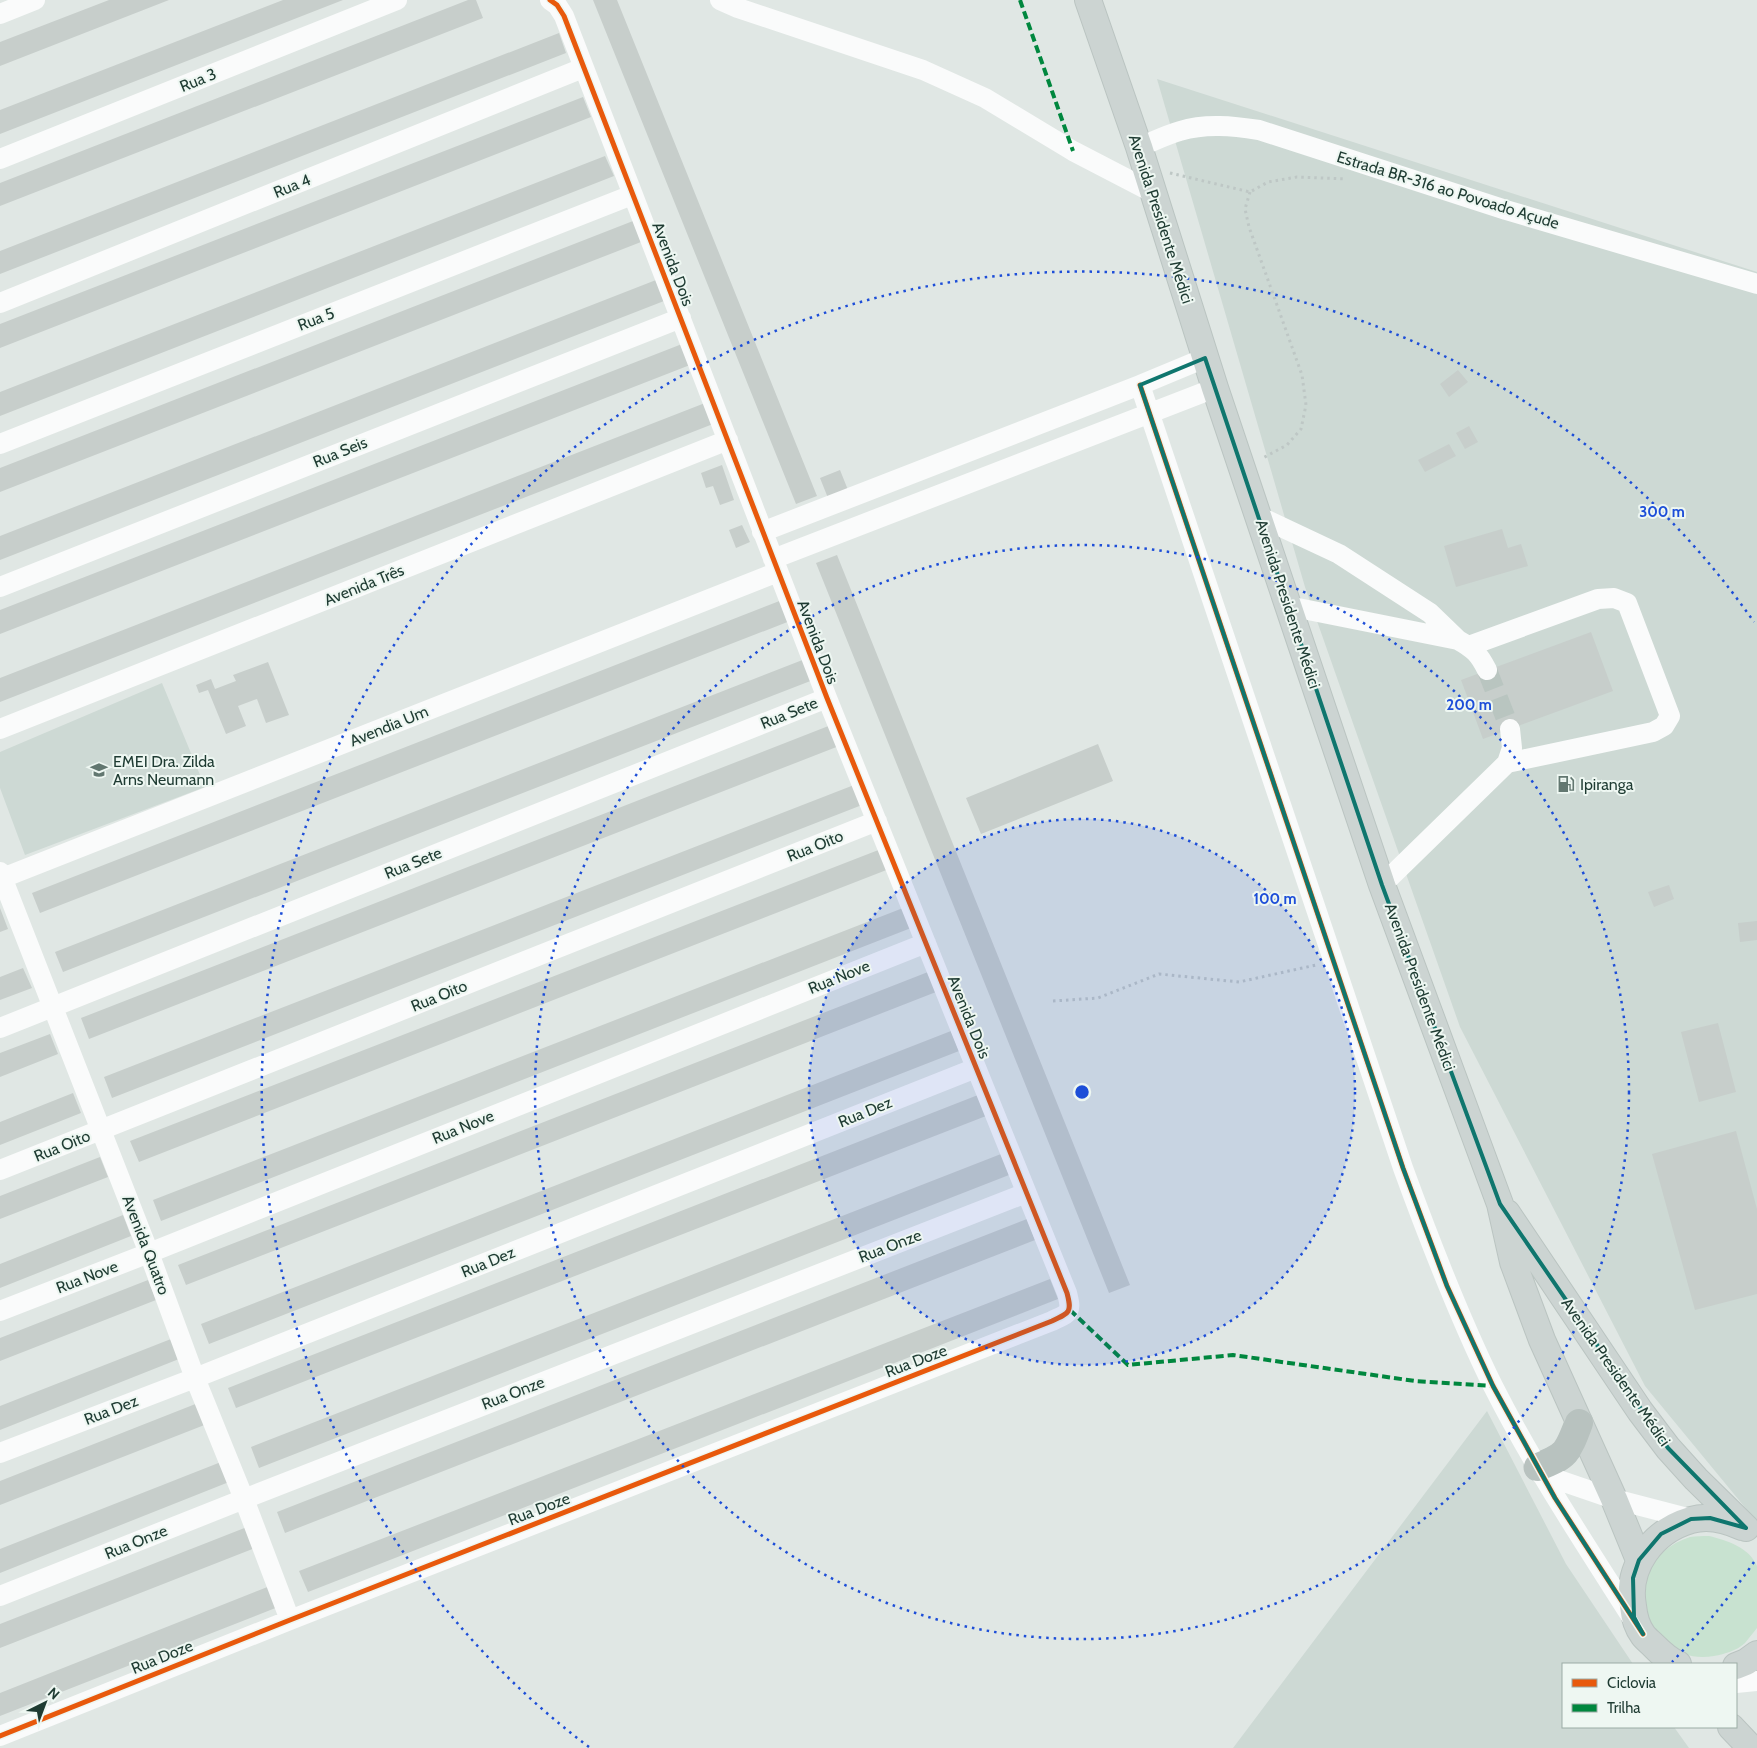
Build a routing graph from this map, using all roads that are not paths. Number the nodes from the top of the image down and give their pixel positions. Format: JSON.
{"nodes":[{"id":1,"x":35,"y":0,"type":"edge"},
{"id":2,"x":397,"y":0,"type":"edge"},
{"id":3,"x":550,"y":0,"type":"edge"},
{"id":4,"x":720,"y":0,"type":"edge"},
{"id":5,"x":1088,"y":0,"type":"edge"},
{"id":6,"x":0,"y":14,"type":"edge"},
{"id":7,"x":583,"y":68,"type":"junction"},
{"id":8,"x":0,"y":159,"type":"edge"},
{"id":9,"x":1145,"y":169,"type":"junction"},
{"id":10,"x":632,"y":195,"type":"junction"},
{"id":11,"x":1757,"y":284,"type":"edge"},
{"id":12,"x":0,"y":303,"type":"edge"},
{"id":13,"x":681,"y":318,"type":"junction"},
{"id":14,"x":1205,"y":358,"type":"junction"},
{"id":15,"x":1140,"y":386,"type":"junction"},
{"id":16,"x":1215,"y":388,"type":"junction"},
{"id":17,"x":1149,"y":414,"type":"junction"},
{"id":18,"x":728,"y":440,"type":"junction"},
{"id":19,"x":0,"y":444,"type":"edge"},
{"id":20,"x":1258,"y":516,"type":"junction"},
{"id":21,"x":762,"y":532,"type":"junction"},
{"id":22,"x":775,"y":565,"type":"junction"},
{"id":23,"x":0,"y":587,"type":"edge"},
{"id":24,"x":1288,"y":606,"type":"junction"},
{"id":25,"x":1464,"y":643,"type":"junction"},
{"id":26,"x":1487,"y":670,"type":"tunnel mouth"},
{"id":27,"x":826,"y":698,"type":"junction"},
{"id":28,"x":0,"y":729,"type":"edge"},
{"id":29,"x":1510,"y":729,"type":"tunnel mouth"},
{"id":30,"x":1507,"y":763,"type":"junction"},
{"id":31,"x":877,"y":821,"type":"junction"},
{"id":32,"x":1,"y":876,"type":"edge"},
{"id":33,"x":1382,"y":885,"type":"junction"},
{"id":34,"x":926,"y":942,"type":"junction"},
{"id":35,"x":53,"y":1008,"type":"junction"},
{"id":36,"x":0,"y":1028,"type":"edge"},
{"id":37,"x":976,"y":1068,"type":"junction"},
{"id":38,"x":101,"y":1130,"type":"junction"},
{"id":39,"x":0,"y":1170,"type":"edge"},
{"id":40,"x":1026,"y":1193,"type":"junction"},
{"id":41,"x":1500,"y":1204,"type":"junction"},
{"id":42,"x":149,"y":1253,"type":"junction"},
{"id":43,"x":1067,"y":1293,"type":"joint"},
{"id":44,"x":0,"y":1311,"type":"edge"},
{"id":45,"x":195,"y":1378,"type":"junction"},
{"id":46,"x":1579,"y":1423,"type":"junction"},
{"id":47,"x":0,"y":1453,"type":"edge"},
{"id":48,"x":1540,"y":1470,"type":"junction"},
{"id":49,"x":244,"y":1498,"type":"junction"},
{"id":50,"x":1614,"y":1499,"type":"junction"},
{"id":51,"x":1691,"y":1520,"type":"junction"},
{"id":52,"x":1752,"y":1534,"type":"edge"},
{"id":53,"x":1639,"y":1560,"type":"junction"},
{"id":54,"x":0,"y":1596,"type":"edge"},
{"id":55,"x":290,"y":1620,"type":"junction"},
{"id":56,"x":1642,"y":1634,"type":"junction"},
{"id":57,"x":1757,"y":1654,"type":"edge"},
{"id":58,"x":1674,"y":1663,"type":"edge"},
{"id":59,"x":1737,"y":1666,"type":"edge"},
{"id":60,"x":1757,"y":1681,"type":"edge"},
{"id":61,"x":1737,"y":1683,"type":"edge"},
{"id":62,"x":1732,"y":1728,"type":"edge"},
{"id":63,"x":0,"y":1736,"type":"edge"},
{"id":64,"x":1751,"y":1748,"type":"edge"}],
"edges":[{"from":1,"to":6,"type":"street"},
{"from":2,"to":8,"type":"street","name":"Rua 3"},
{"from":3,"to":7,"type":"street","name":"Avenida Dois"},
{"from":4,"to":9,"type":"street"},
{"from":5,"to":9,"type":"main road","name":"Avenida Presidente Médici"},
{"from":7,"to":10,"type":"street","name":"Avenida Dois"},
{"from":7,"to":12,"type":"street","name":"Rua 4"},
{"from":9,"to":11,"type":"street","name":"Estrada BR-316 ao Povoado Açude"},
{"from":9,"to":14,"type":"main road","name":"Avenida Presidente Médici"},
{"from":10,"to":13,"type":"street","name":"Avenida Dois"},
{"from":10,"to":19,"type":"street","name":"Rua 5"},
{"from":13,"to":18,"type":"street","name":"Avenida Dois"},
{"from":13,"to":23,"type":"street","name":"Rua Seis"},
{"from":14,"to":15,"type":"street"},
{"from":14,"to":16,"type":"main road","name":"Avenida Presidente Médici"},
{"from":15,"to":17,"type":"street"},
{"from":15,"to":21,"type":"street"},
{"from":16,"to":17,"type":"street","name":"Avendia Um"},
{"from":16,"to":20,"type":"main road","name":"Avenida Presidente Médici"},
{"from":17,"to":22,"type":"street","name":"Avendia Um"},
{"from":17,"to":48,"type":"street"},
{"from":18,"to":21,"type":"street","name":"Avenida Dois"},
{"from":18,"to":28,"type":"street","name":"Avenida Três"},
{"from":20,"to":24,"type":"main road","name":"Avenida Presidente Médici"},
{"from":20,"to":25,"type":"street"},
{"from":21,"to":22,"type":"street","name":"Avenida Dois"},
{"from":22,"to":27,"type":"street","name":"Avenida Dois"},
{"from":22,"to":32,"type":"street","name":"Avendia Um"},
{"from":24,"to":25,"type":"street"},
{"from":24,"to":33,"type":"main road","name":"Avenida Presidente Médici"},
{"from":25,"to":26,"type":"street"},
{"from":25,"to":30,"type":"street"},
{"from":27,"to":31,"type":"street","name":"Avenida Dois"},
{"from":27,"to":35,"type":"street","name":"Rua Sete"},
{"from":29,"to":30,"type":"street"},
{"from":30,"to":33,"type":"street"},
{"from":31,"to":34,"type":"street","name":"Avenida Dois"},
{"from":31,"to":38,"type":"street","name":"Rua Oito"},
{"from":32,"to":35,"type":"street","name":"Avenida Quatro"},
{"from":33,"to":41,"type":"main road","name":"Avenida Presidente Médici"},
{"from":34,"to":37,"type":"street","name":"Avenida Dois"},
{"from":34,"to":42,"type":"street","name":"Rua Nove"},
{"from":35,"to":36,"type":"street","name":"Rua Sete"},
{"from":35,"to":38,"type":"street","name":"Avenida Quatro"},
{"from":37,"to":40,"type":"street","name":"Avenida Dois"},
{"from":37,"to":45,"type":"street","name":"Rua Dez"},
{"from":38,"to":39,"type":"street","name":"Rua Oito"},
{"from":38,"to":42,"type":"street","name":"Avenida Quatro"},
{"from":40,"to":43,"type":"street","name":"Avenida Dois"},
{"from":40,"to":49,"type":"street","name":"Rua Onze"},
{"from":41,"to":46,"type":"main road","name":"Avenida Presidente Médici"},
{"from":41,"to":52,"type":"main road","name":"Avenida Presidente Médici"},
{"from":42,"to":44,"type":"street","name":"Rua Nove"},
{"from":42,"to":45,"type":"street","name":"Avenida Quatro"},
{"from":43,"to":55,"type":"street","name":"Rua Doze"},
{"from":45,"to":47,"type":"street","name":"Rua Dez"},
{"from":45,"to":49,"type":"street","name":"Avenida Quatro"},
{"from":46,"to":48,"type":"highway"},
{"from":46,"to":50,"type":"main road","name":"Avenida Presidente Médici"},
{"from":48,"to":50,"type":"street"},
{"from":48,"to":56,"type":"street"},
{"from":49,"to":54,"type":"street","name":"Rua Onze"},
{"from":49,"to":55,"type":"street","name":"Avenida Quatro"},
{"from":50,"to":51,"type":"street"},
{"from":50,"to":53,"type":"main road","name":"Avenida Presidente Médici"},
{"from":51,"to":52,"type":"main road"},
{"from":51,"to":53,"type":"main road"},
{"from":53,"to":56,"type":"main road"},
{"from":55,"to":63,"type":"street","name":"Rua Doze"},
{"from":56,"to":58,"type":"main road"},
{"from":57,"to":59,"type":"main road"},
{"from":60,"to":61,"type":"street"},
{"from":62,"to":64,"type":"main road"}]}
